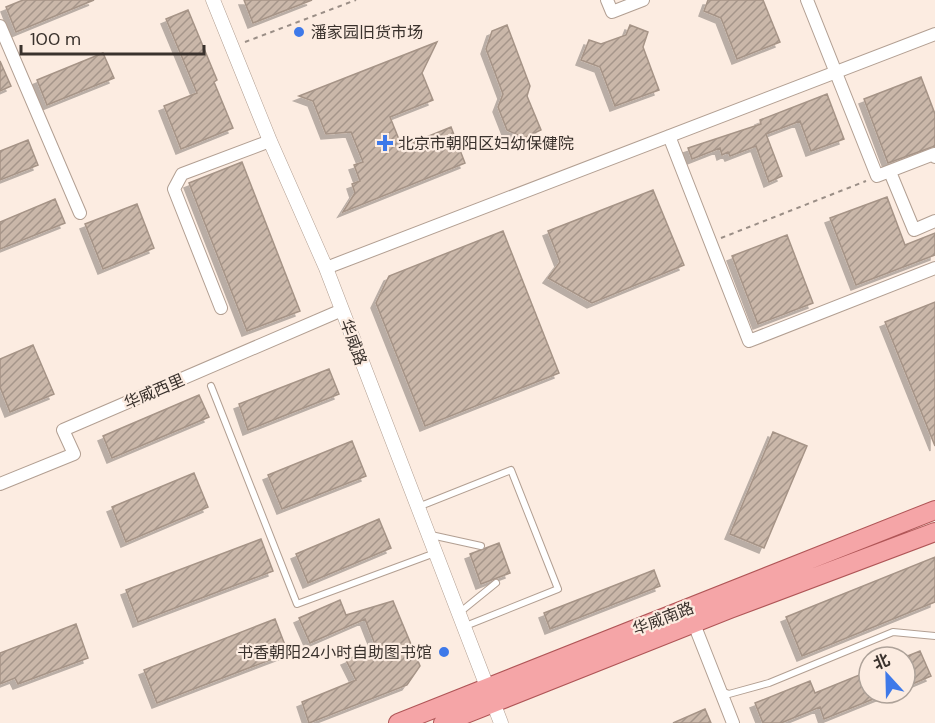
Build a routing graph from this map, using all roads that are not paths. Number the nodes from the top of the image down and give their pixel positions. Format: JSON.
{"nodes":[{"id":1,"x":213,"y":0,"type":"edge"},
{"id":2,"x":607,"y":0,"type":"edge"},
{"id":3,"x":643,"y":0,"type":"edge"},
{"id":4,"x":807,"y":0,"type":"edge"},
{"id":5,"x":0,"y":26,"type":"edge"},
{"id":6,"x":935,"y":34,"type":"edge"},
{"id":7,"x":836,"y":72,"type":"junction"},
{"id":8,"x":669,"y":136,"type":"junction"},
{"id":9,"x":270,"y":141,"type":"junction"},
{"id":10,"x":935,"y":157,"type":"edge"},
{"id":11,"x":890,"y":172,"type":"junction"},
{"id":12,"x":80,"y":213,"type":"dead end"},
{"id":13,"x":935,"y":221,"type":"edge"},
{"id":14,"x":326,"y":268,"type":"junction"},
{"id":15,"x":935,"y":268,"type":"edge"},
{"id":16,"x":221,"y":308,"type":"dead end"},
{"id":17,"x":342,"y":310,"type":"junction"},
{"id":18,"x":211,"y":386,"type":"dead end"},
{"id":19,"x":0,"y":484,"type":"edge"},
{"id":20,"x":417,"y":507,"type":"junction"},
{"id":21,"x":932,"y":512,"type":"edge"},
{"id":22,"x":935,"y":532,"type":"edge"},
{"id":23,"x":428,"y":535,"type":"junction"},
{"id":24,"x":481,"y":546,"type":"dead end"},
{"id":25,"x":435,"y":553,"type":"junction"},
{"id":26,"x":496,"y":583,"type":"dead end"},
{"id":27,"x":458,"y":613,"type":"junction"},
{"id":28,"x":694,"y":624,"type":"junction"},
{"id":29,"x":464,"y":627,"type":"junction"},
{"id":30,"x":935,"y":636,"type":"edge"},
{"id":31,"x":721,"y":691,"type":"junction"},
{"id":32,"x":490,"y":695,"type":"junction"},
{"id":33,"x":398,"y":723,"type":"edge"},
{"id":34,"x":443,"y":723,"type":"edge"},
{"id":35,"x":501,"y":723,"type":"edge"},
{"id":36,"x":734,"y":723,"type":"edge"}],
"edges":[{"from":1,"to":9,"type":"street","name":"华威路"},
{"from":2,"to":3,"type":"street"},
{"from":4,"to":7,"type":"street"},
{"from":5,"to":12,"type":"street"},
{"from":6,"to":7,"type":"street"},
{"from":7,"to":8,"type":"street"},
{"from":7,"to":11,"type":"street"},
{"from":8,"to":14,"type":"street"},
{"from":8,"to":15,"type":"street"},
{"from":9,"to":14,"type":"street","name":"华威路"},
{"from":9,"to":16,"type":"street"},
{"from":10,"to":11,"type":"street"},
{"from":11,"to":13,"type":"street"},
{"from":14,"to":17,"type":"street","name":"华威路"},
{"from":17,"to":19,"type":"street","name":"华威西里"},
{"from":17,"to":20,"type":"street","name":"华威路"},
{"from":18,"to":25,"type":"lane"},
{"from":20,"to":23,"type":"street","name":"华威路"},
{"from":20,"to":29,"type":"lane"},
{"from":21,"to":32,"type":"main road","name":"华威南路"},
{"from":22,"to":28,"type":"main road","name":"华威南路"},
{"from":23,"to":24,"type":"lane"},
{"from":23,"to":25,"type":"street","name":"华威路"},
{"from":25,"to":27,"type":"street","name":"华威路"},
{"from":26,"to":27,"type":"lane"},
{"from":27,"to":29,"type":"street","name":"华威路"},
{"from":28,"to":31,"type":"street"},
{"from":28,"to":32,"type":"main road","name":"华威南路"},
{"from":29,"to":32,"type":"street","name":"华威路"},
{"from":30,"to":31,"type":"lane"},
{"from":31,"to":36,"type":"street"},
{"from":32,"to":33,"type":"main road","name":"华威南路"},
{"from":32,"to":34,"type":"main road","name":"华威南路"},
{"from":32,"to":35,"type":"street","name":"华威路"}]}
